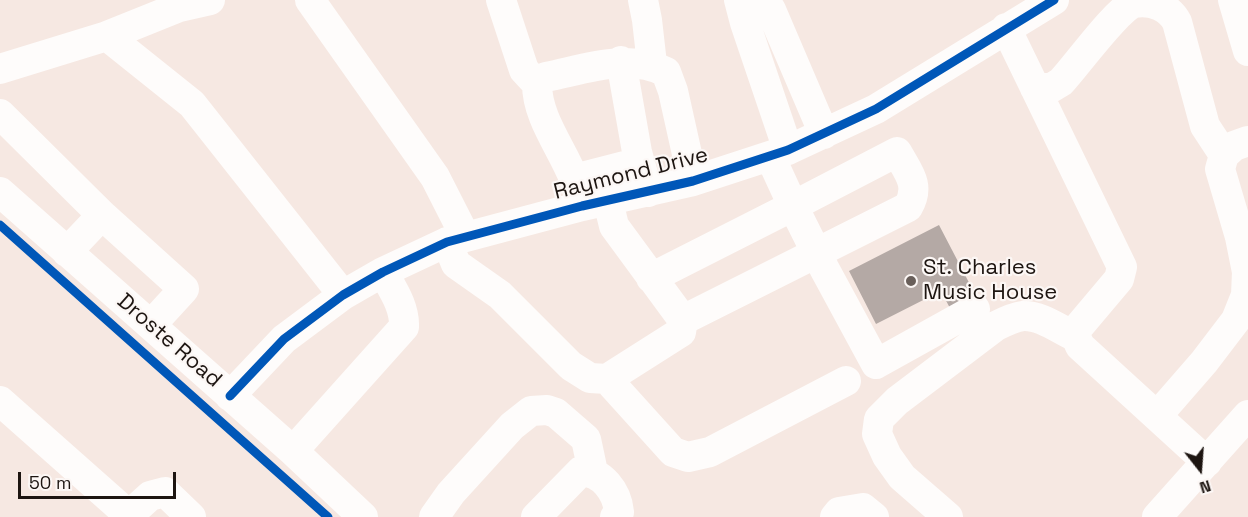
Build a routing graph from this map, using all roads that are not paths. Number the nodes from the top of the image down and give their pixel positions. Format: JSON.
{"nodes":[{"id":1,"x":210,"y":0,"type":"edge"},
{"id":2,"x":310,"y":0,"type":"edge"},
{"id":3,"x":501,"y":0,"type":"edge"},
{"id":4,"x":643,"y":0,"type":"edge"},
{"id":5,"x":757,"y":0,"type":"edge"},
{"id":6,"x":1054,"y":0,"type":"edge"},
{"id":7,"x":1233,"y":0,"type":"edge"},
{"id":8,"x":1006,"y":28,"type":"junction"},
{"id":9,"x":107,"y":36,"type":"junction"},
{"id":10,"x":1248,"y":51,"type":"edge"},
{"id":11,"x":621,"y":61,"type":"junction"},
{"id":12,"x":652,"y":64,"type":"junction"},
{"id":13,"x":0,"y":69,"type":"edge"},
{"id":14,"x":537,"y":84,"type":"junction"},
{"id":15,"x":1035,"y":88,"type":"junction"},
{"id":16,"x":876,"y":109,"type":"junction"},
{"id":17,"x":0,"y":114,"type":"edge"},
{"id":18,"x":824,"y":134,"type":"junction"},
{"id":19,"x":1236,"y":148,"type":"edge"},
{"id":20,"x":897,"y":152,"type":"junction"},
{"id":21,"x":779,"y":153,"type":"junction"},
{"id":22,"x":640,"y":162,"type":"junction"},
{"id":23,"x":693,"y":181,"type":"junction"},
{"id":24,"x":648,"y":192,"type":"junction"},
{"id":25,"x":588,"y":196,"type":"junction"},
{"id":26,"x":3,"y":201,"type":"edge"},
{"id":27,"x":793,"y":206,"type":"junction"},
{"id":28,"x":102,"y":215,"type":"junction"},
{"id":29,"x":456,"y":239,"type":"junction"},
{"id":30,"x":67,"y":252,"type":"junction"},
{"id":31,"x":816,"y":252,"type":"junction"},
{"id":32,"x":383,"y":272,"type":"junction"},
{"id":33,"x":651,"y":278,"type":"junction"},
{"id":34,"x":343,"y":295,"type":"junction"},
{"id":35,"x":975,"y":309,"type":"dead end"},
{"id":36,"x":683,"y":320,"type":"junction"},
{"id":37,"x":151,"y":325,"type":"junction"},
{"id":38,"x":1076,"y":337,"type":"junction"},
{"id":39,"x":607,"y":379,"type":"junction"},
{"id":40,"x":846,"y":381,"type":"dead end"},
{"id":41,"x":230,"y":396,"type":"junction"},
{"id":42,"x":0,"y":401,"type":"edge"},
{"id":43,"x":1248,"y":414,"type":"edge"},
{"id":44,"x":1157,"y":416,"type":"junction"},
{"id":45,"x":293,"y":451,"type":"junction"},
{"id":46,"x":1207,"y":462,"type":"junction"},
{"id":47,"x":592,"y":472,"type":"junction"},
{"id":48,"x":130,"y":516,"type":"edge"},
{"id":49,"x":437,"y":516,"type":"edge"},
{"id":50,"x":191,"y":517,"type":"edge"},
{"id":51,"x":363,"y":517,"type":"edge"},
{"id":52,"x":536,"y":517,"type":"edge"},
{"id":53,"x":615,"y":517,"type":"edge"},
{"id":54,"x":835,"y":517,"type":"edge"},
{"id":55,"x":874,"y":517,"type":"edge"},
{"id":56,"x":948,"y":517,"type":"edge"},
{"id":57,"x":1157,"y":517,"type":"edge"}],
"edges":[{"from":1,"to":9,"type":"street"},
{"from":2,"to":29,"type":"street"},
{"from":3,"to":14,"type":"street"},
{"from":4,"to":12,"type":"street"},
{"from":5,"to":18,"type":"street"},
{"from":5,"to":21,"type":"street"},
{"from":6,"to":8,"type":"street","name":"Raymond Drive"},
{"from":7,"to":10,"type":"street"},
{"from":8,"to":15,"type":"street"},
{"from":8,"to":16,"type":"street","name":"Raymond Drive"},
{"from":9,"to":13,"type":"street"},
{"from":9,"to":34,"type":"street"},
{"from":11,"to":12,"type":"street"},
{"from":11,"to":14,"type":"street"},
{"from":11,"to":22,"type":"street"},
{"from":12,"to":23,"type":"street"},
{"from":14,"to":25,"type":"street"},
{"from":15,"to":19,"type":"street"},
{"from":15,"to":38,"type":"street"},
{"from":16,"to":18,"type":"street","name":"Raymond Drive"},
{"from":16,"to":20,"type":"street"},
{"from":17,"to":28,"type":"street"},
{"from":18,"to":21,"type":"street","name":"Raymond Drive"},
{"from":19,"to":44,"type":"street"},
{"from":20,"to":27,"type":"street"},
{"from":20,"to":31,"type":"street"},
{"from":21,"to":23,"type":"street","name":"Raymond Drive"},
{"from":21,"to":27,"type":"street"},
{"from":22,"to":24,"type":"street"},
{"from":22,"to":25,"type":"street"},
{"from":23,"to":24,"type":"street","name":"Raymond Drive"},
{"from":24,"to":25,"type":"street","name":"Raymond Drive"},
{"from":25,"to":29,"type":"street","name":"Raymond Drive"},
{"from":25,"to":33,"type":"street"},
{"from":26,"to":30,"type":"street","name":"Droste Road"},
{"from":27,"to":31,"type":"street"},
{"from":27,"to":33,"type":"street"},
{"from":28,"to":30,"type":"street"},
{"from":28,"to":37,"type":"street"},
{"from":29,"to":32,"type":"street","name":"Raymond Drive"},
{"from":29,"to":39,"type":"street"},
{"from":30,"to":37,"type":"street","name":"Droste Road"},
{"from":31,"to":35,"type":"street"},
{"from":31,"to":36,"type":"street"},
{"from":32,"to":34,"type":"street","name":"Raymond Drive"},
{"from":32,"to":45,"type":"street"},
{"from":33,"to":36,"type":"street"},
{"from":34,"to":41,"type":"street","name":"Raymond Drive"},
{"from":36,"to":39,"type":"street"},
{"from":37,"to":41,"type":"street","name":"Droste Road"},
{"from":38,"to":44,"type":"street"},
{"from":38,"to":56,"type":"street"},
{"from":39,"to":40,"type":"street"},
{"from":41,"to":45,"type":"street","name":"Droste Road"},
{"from":42,"to":48,"type":"street"},
{"from":43,"to":46,"type":"street"},
{"from":44,"to":46,"type":"street"},
{"from":45,"to":51,"type":"street","name":"Droste Road"},
{"from":46,"to":57,"type":"street"},
{"from":47,"to":49,"type":"street"},
{"from":47,"to":52,"type":"street"},
{"from":47,"to":53,"type":"street"},
{"from":48,"to":50,"type":"street"},
{"from":54,"to":55,"type":"street"}]}
